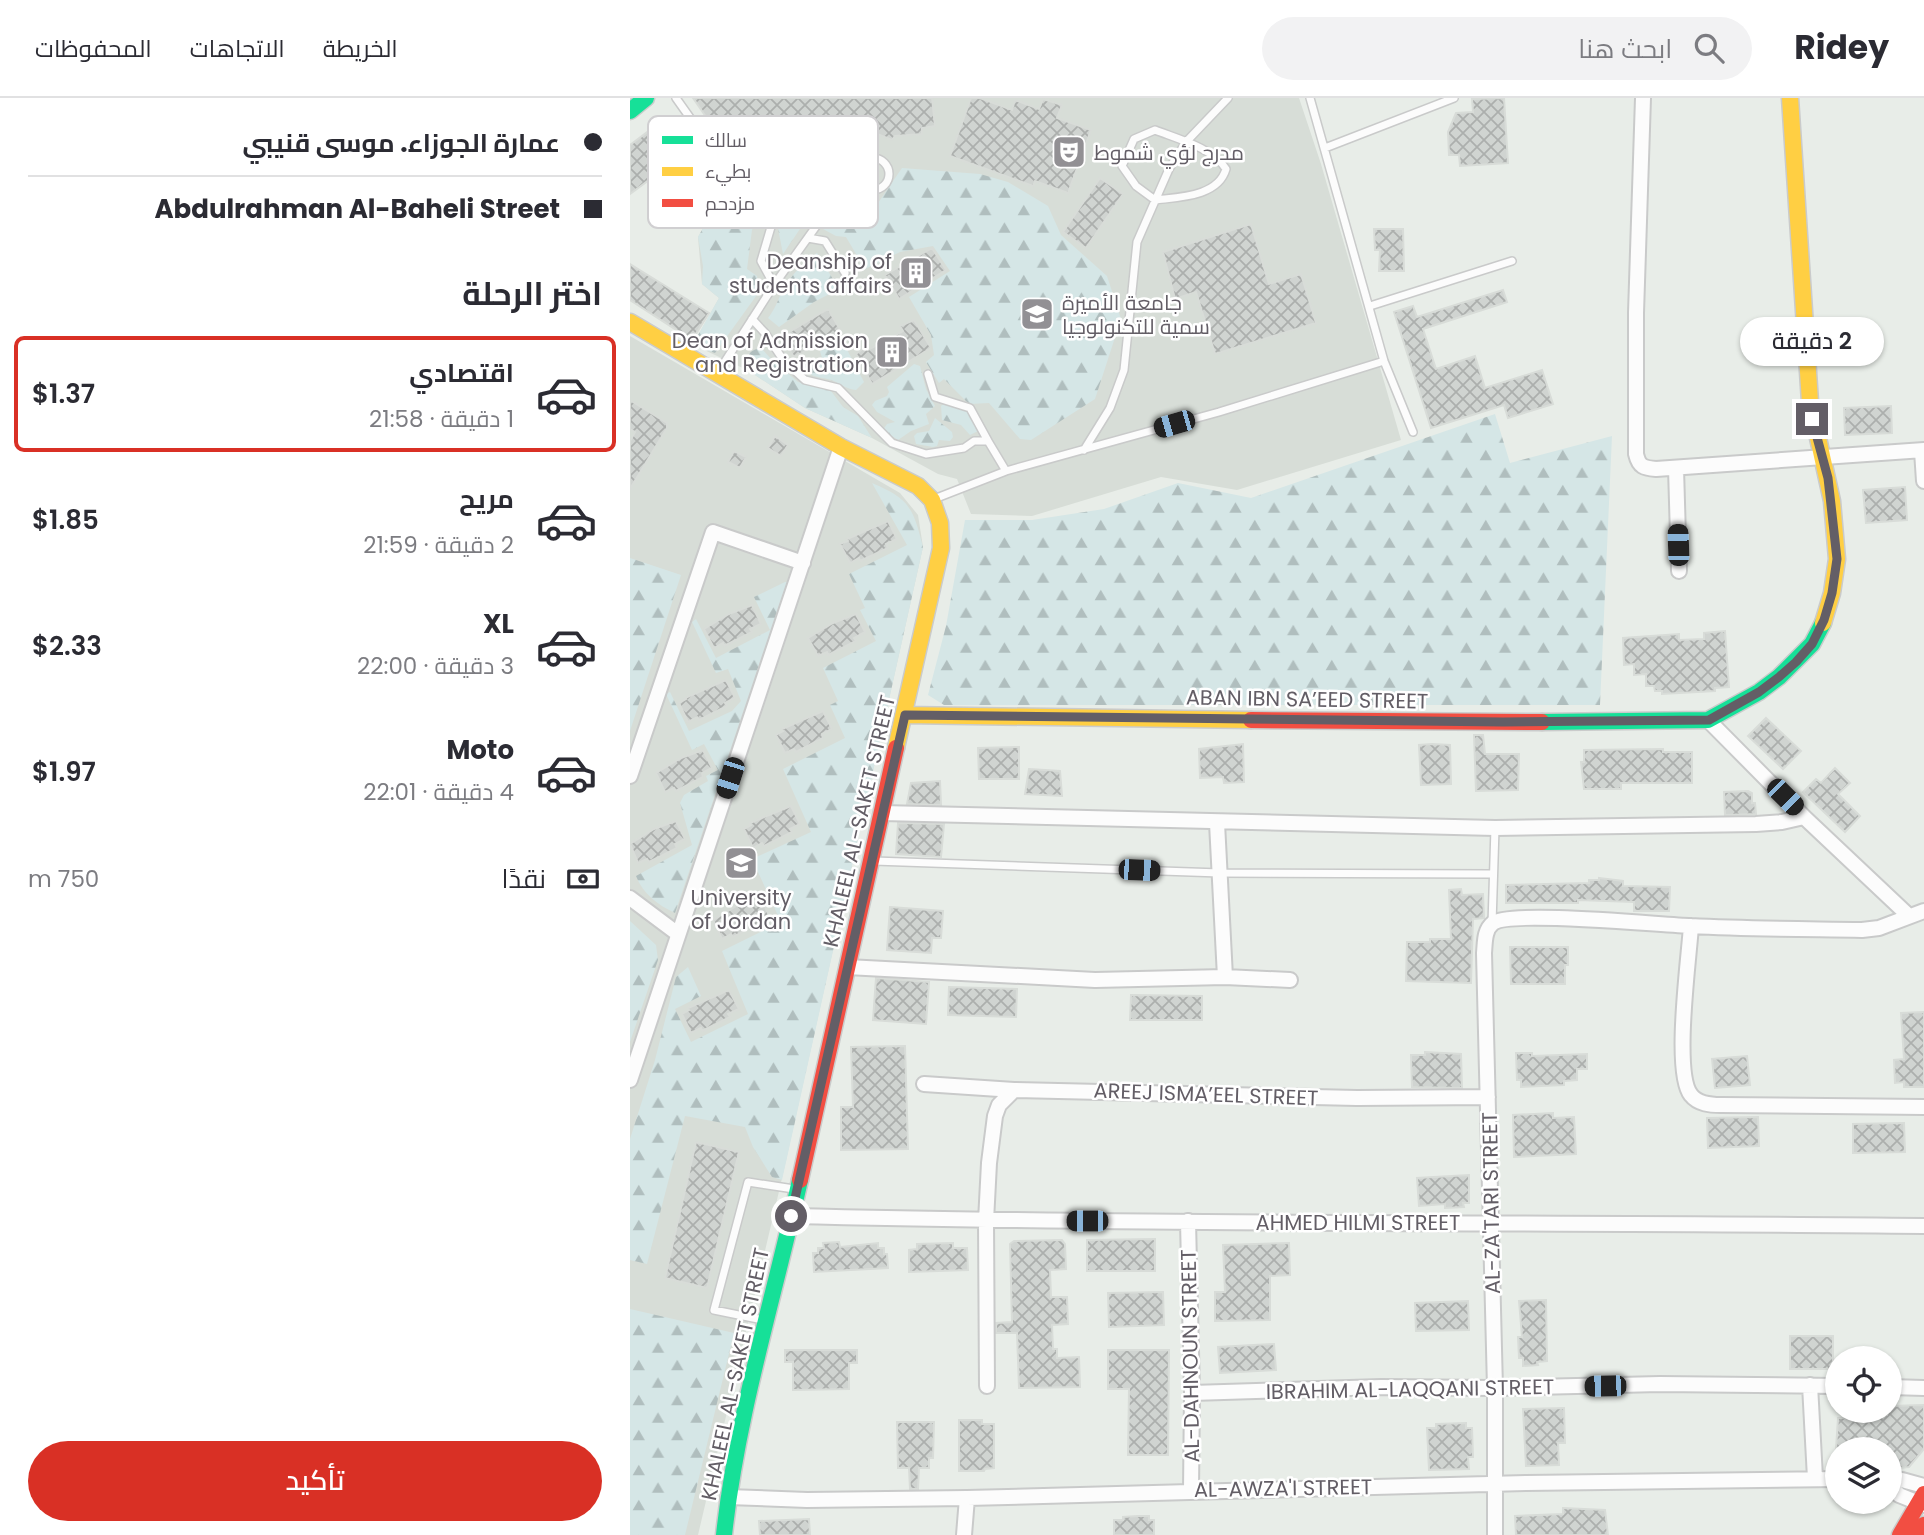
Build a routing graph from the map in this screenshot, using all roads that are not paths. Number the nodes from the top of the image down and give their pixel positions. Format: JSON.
{"nodes":[{"id":1,"x":646,"y":98,"type":"edge"},
{"id":2,"x":676,"y":98,"type":"edge"},
{"id":3,"x":1228,"y":98,"type":"edge"},
{"id":4,"x":1310,"y":98,"type":"edge"},
{"id":5,"x":1454,"y":98,"type":"edge"},
{"id":6,"x":1643,"y":98,"type":"edge"},
{"id":7,"x":1790,"y":98,"type":"edge"},
{"id":8,"x":630,"y":111,"type":"edge"},
{"id":9,"x":689,"y":116,"type":"edge"},
{"id":10,"x":1186,"y":142,"type":"junction"},
{"id":11,"x":1325,"y":148,"type":"junction"},
{"id":12,"x":878,"y":159,"type":"edge"},
{"id":13,"x":878,"y":187,"type":"edge"},
{"id":14,"x":1155,"y":200,"type":"junction"},
{"id":15,"x":771,"y":228,"type":"edge"},
{"id":16,"x":815,"y":228,"type":"edge"},
{"id":17,"x":808,"y":238,"type":"junction"},
{"id":18,"x":1512,"y":261,"type":"dead end"},
{"id":19,"x":845,"y":273,"type":"dead end"},
{"id":20,"x":774,"y":285,"type":"junction"},
{"id":21,"x":1370,"y":306,"type":"junction"},
{"id":22,"x":752,"y":319,"type":"junction"},
{"id":23,"x":630,"y":323,"type":"edge"},
{"id":24,"x":1384,"y":362,"type":"junction"},
{"id":25,"x":718,"y":373,"type":"junction"},
{"id":26,"x":928,"y":374,"type":"dead end"},
{"id":27,"x":1413,"y":432,"type":"dead end"},
{"id":28,"x":989,"y":441,"type":"junction"},
{"id":29,"x":841,"y":447,"type":"junction"},
{"id":30,"x":1083,"y":450,"type":"junction"},
{"id":31,"x":1923,"y":451,"type":"edge"},
{"id":32,"x":1823,"y":458,"type":"junction"},
{"id":33,"x":1676,"y":468,"type":"junction"},
{"id":34,"x":1006,"y":471,"type":"junction"},
{"id":35,"x":1924,"y":481,"type":"edge"},
{"id":36,"x":932,"y":500,"type":"junction"},
{"id":37,"x":803,"y":563,"type":"junction"},
{"id":38,"x":1679,"y":571,"type":"dead end"},
{"id":39,"x":905,"y":715,"type":"junction"},
{"id":40,"x":1709,"y":720,"type":"junction"},
{"id":41,"x":630,"y":776,"type":"edge"},
{"id":42,"x":882,"y":813,"type":"junction"},
{"id":43,"x":1804,"y":817,"type":"junction"},
{"id":44,"x":1217,"y":823,"type":"junction"},
{"id":45,"x":1494,"y":828,"type":"junction"},
{"id":46,"x":870,"y":861,"type":"junction"},
{"id":47,"x":1220,"y":873,"type":"junction"},
{"id":48,"x":1492,"y":874,"type":"junction"},
{"id":49,"x":630,"y":898,"type":"edge"},
{"id":50,"x":1924,"y":911,"type":"edge"},
{"id":51,"x":1909,"y":916,"type":"junction"},
{"id":52,"x":1492,"y":924,"type":"junction"},
{"id":53,"x":1690,"y":926,"type":"junction"},
{"id":54,"x":678,"y":934,"type":"junction"},
{"id":55,"x":847,"y":967,"type":"junction"},
{"id":56,"x":1225,"y":978,"type":"junction"},
{"id":57,"x":1290,"y":980,"type":"dead end"},
{"id":58,"x":630,"y":1080,"type":"edge"},
{"id":59,"x":924,"y":1084,"type":"dead end"},
{"id":60,"x":1014,"y":1090,"type":"junction"},
{"id":61,"x":1488,"y":1097,"type":"junction"},
{"id":62,"x":1924,"y":1107,"type":"edge"},
{"id":63,"x":798,"y":1190,"type":"junction"},
{"id":64,"x":791,"y":1216,"type":"junction"},
{"id":65,"x":986,"y":1221,"type":"junction"},
{"id":66,"x":1188,"y":1222,"type":"junction"},
{"id":67,"x":1491,"y":1222,"type":"junction"},
{"id":68,"x":1924,"y":1226,"type":"edge"},
{"id":69,"x":764,"y":1321,"type":"junction"},
{"id":70,"x":1810,"y":1385,"type":"junction"},
{"id":71,"x":987,"y":1386,"type":"dead end"},
{"id":72,"x":1825,"y":1386,"type":"edge"},
{"id":73,"x":1902,"y":1387,"type":"edge"},
{"id":74,"x":1496,"y":1388,"type":"junction"},
{"id":75,"x":1924,"y":1388,"type":"edge"},
{"id":76,"x":1192,"y":1393,"type":"junction"},
{"id":77,"x":1815,"y":1478,"type":"junction"},
{"id":78,"x":1825,"y":1478,"type":"edge"},
{"id":79,"x":1902,"y":1482,"type":"edge"},
{"id":80,"x":1494,"y":1484,"type":"junction"},
{"id":81,"x":1924,"y":1486,"type":"edge"},
{"id":82,"x":1191,"y":1490,"type":"junction"},
{"id":83,"x":1902,"y":1496,"type":"edge"},
{"id":84,"x":728,"y":1497,"type":"junction"},
{"id":85,"x":967,"y":1498,"type":"junction"},
{"id":86,"x":1922,"y":1500,"type":"edge"},
{"id":87,"x":1924,"y":1525,"type":"edge"},
{"id":88,"x":724,"y":1535,"type":"edge"},
{"id":89,"x":964,"y":1535,"type":"edge"},
{"id":90,"x":1495,"y":1535,"type":"edge"},
{"id":91,"x":1900,"y":1535,"type":"edge"},
{"id":92,"x":1917,"y":1535,"type":"edge"}],
"edges":[{"from":1,"to":8,"type":"street"},
{"from":2,"to":9,"type":"lane"},
{"from":3,"to":10,"type":"lane"},
{"from":4,"to":11,"type":"lane"},
{"from":5,"to":11,"type":"lane"},
{"from":6,"to":33,"type":"street"},
{"from":7,"to":32,"type":"street"},
{"from":10,"to":14,"type":"lane"},
{"from":10,"to":14,"type":"lane"},
{"from":10,"to":14,"type":"lane"},
{"from":11,"to":21,"type":"lane"},
{"from":12,"to":13,"type":"lane"},
{"from":14,"to":30,"type":"lane"},
{"from":15,"to":20,"type":"lane"},
{"from":16,"to":17,"type":"lane"},
{"from":17,"to":19,"type":"lane"},
{"from":17,"to":20,"type":"lane"},
{"from":18,"to":21,"type":"lane"},
{"from":20,"to":22,"type":"lane"},
{"from":21,"to":24,"type":"lane"},
{"from":22,"to":25,"type":"lane"},
{"from":22,"to":28,"type":"lane"},
{"from":23,"to":25,"type":"street"},
{"from":24,"to":27,"type":"lane"},
{"from":24,"to":30,"type":"lane"},
{"from":25,"to":29,"type":"street"},
{"from":26,"to":28,"type":"lane"},
{"from":28,"to":34,"type":"lane"},
{"from":29,"to":36,"type":"street"},
{"from":29,"to":37,"type":"street"},
{"from":30,"to":34,"type":"lane"},
{"from":31,"to":32,"type":"street"},
{"from":31,"to":35,"type":"street"},
{"from":32,"to":33,"type":"street"},
{"from":32,"to":40,"type":"street"},
{"from":33,"to":38,"type":"street"},
{"from":34,"to":36,"type":"lane"},
{"from":36,"to":39,"type":"street","name":"KHALEEL AL-SAKET STREET"},
{"from":37,"to":41,"type":"street"},
{"from":37,"to":54,"type":"street"},
{"from":39,"to":40,"type":"street","name":"ABAN IBN SA’EED STREET"},
{"from":39,"to":42,"type":"street","name":"KHALEEL AL-SAKET STREET"},
{"from":40,"to":43,"type":"street"},
{"from":42,"to":44,"type":"street"},
{"from":42,"to":46,"type":"street","name":"KHALEEL AL-SAKET STREET"},
{"from":43,"to":45,"type":"street"},
{"from":43,"to":51,"type":"street"},
{"from":44,"to":45,"type":"street"},
{"from":44,"to":47,"type":"street"},
{"from":45,"to":48,"type":"lane","name":"AL-ZA'TARI STREET"},
{"from":46,"to":47,"type":"lane"},
{"from":46,"to":55,"type":"street","name":"KHALEEL AL-SAKET STREET"},
{"from":47,"to":48,"type":"lane"},
{"from":47,"to":56,"type":"street"},
{"from":48,"to":52,"type":"lane","name":"AL-ZA'TARI STREET"},
{"from":49,"to":54,"type":"street"},
{"from":50,"to":51,"type":"street"},
{"from":51,"to":53,"type":"street"},
{"from":52,"to":53,"type":"street"},
{"from":52,"to":61,"type":"street","name":"AL-ZA'TARI STREET"},
{"from":53,"to":62,"type":"street"},
{"from":54,"to":58,"type":"street"},
{"from":55,"to":56,"type":"street"},
{"from":55,"to":63,"type":"street","name":"KHALEEL AL-SAKET STREET"},
{"from":56,"to":57,"type":"street"},
{"from":59,"to":60,"type":"street","name":"AREEJ ISMA’EEL STREET"},
{"from":60,"to":61,"type":"street","name":"AREEJ ISMA’EEL STREET"},
{"from":60,"to":65,"type":"street"},
{"from":61,"to":67,"type":"street","name":"AL-ZA'TARI STREET"},
{"from":63,"to":64,"type":"street","name":"KHALEEL AL-SAKET STREET"},
{"from":63,"to":69,"type":"lane"},
{"from":64,"to":65,"type":"street","name":"AHMED HILMI STREET"},
{"from":64,"to":69,"type":"street","name":"KHALEEL AL-SAKET STREET"},
{"from":65,"to":66,"type":"street","name":"AHMED HILMI STREET"},
{"from":65,"to":71,"type":"street"},
{"from":66,"to":67,"type":"street","name":"AHMED HILMI STREET"},
{"from":66,"to":76,"type":"street","name":"AL-DAHNOUN STREET"},
{"from":67,"to":68,"type":"street","name":"AHMED HILMI STREET"},
{"from":67,"to":74,"type":"street","name":"AL-ZA'TARI STREET"},
{"from":69,"to":84,"type":"street","name":"KHALEEL AL-SAKET STREET"},
{"from":70,"to":72,"type":"street","name":"IBRAHIM AL-LAQQANI STREET"},
{"from":70,"to":74,"type":"street","name":"IBRAHIM AL-LAQQANI STREET"},
{"from":70,"to":77,"type":"street"},
{"from":73,"to":75,"type":"street"},
{"from":74,"to":76,"type":"street","name":"IBRAHIM AL-LAQQANI STREET"},
{"from":74,"to":80,"type":"street","name":"AL-ZA'TARI STREET"},
{"from":76,"to":82,"type":"street","name":"AL-DAHNOUN STREET"},
{"from":77,"to":78,"type":"street","name":"AL-AWZA'I STREET"},
{"from":77,"to":80,"type":"street","name":"AL-AWZA'I STREET"},
{"from":79,"to":81,"type":"street"},
{"from":80,"to":82,"type":"street","name":"AL-AWZA'I STREET"},
{"from":80,"to":90,"type":"street","name":"AL-ZA'TARI STREET"},
{"from":82,"to":85,"type":"street","name":"AL-AWZA'I STREET"},
{"from":83,"to":86,"type":"street"},
{"from":84,"to":85,"type":"street","name":"AL-AWZA'I STREET"},
{"from":84,"to":88,"type":"street","name":"KHALEEL AL-SAKET STREET"},
{"from":85,"to":89,"type":"street"},
{"from":86,"to":91,"type":"street"},
{"from":87,"to":92,"type":"street"}]}
